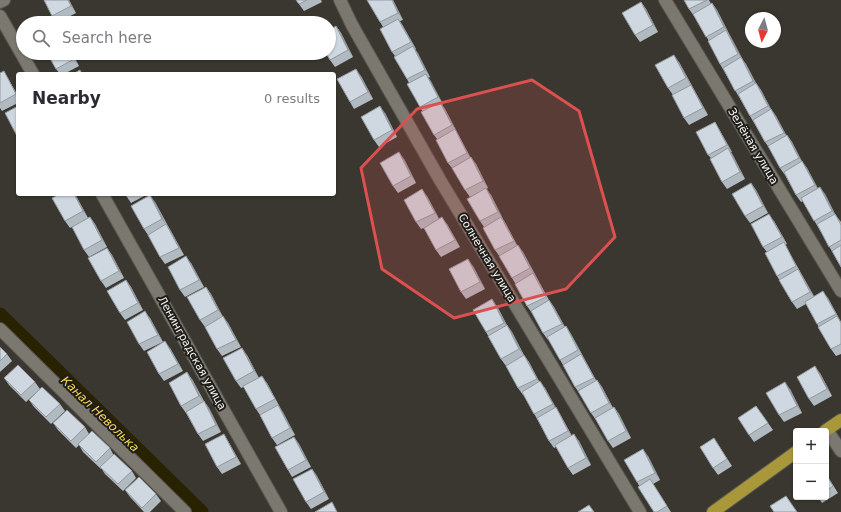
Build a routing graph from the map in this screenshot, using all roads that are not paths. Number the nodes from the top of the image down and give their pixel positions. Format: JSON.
{"nodes":[{"id":1,"x":4,"y":0,"type":"edge"},
{"id":2,"x":340,"y":0,"type":"edge"},
{"id":3,"x":665,"y":0,"type":"edge"},
{"id":4,"x":0,"y":2,"type":"edge"},
{"id":5,"x":0,"y":16,"type":"edge"},
{"id":6,"x":16,"y":44,"type":"edge"},
{"id":7,"x":25,"y":60,"type":"edge"},
{"id":8,"x":32,"y":72,"type":"edge"},
{"id":9,"x":103,"y":196,"type":"edge"},
{"id":10,"x":841,"y":291,"type":"edge"},
{"id":11,"x":0,"y":329,"type":"edge"},
{"id":12,"x":841,"y":420,"type":"edge"},
{"id":13,"x":829,"y":428,"type":"edge"},
{"id":14,"x":829,"y":434,"type":"edge"},
{"id":15,"x":841,"y":451,"type":"edge"},
{"id":16,"x":793,"y":454,"type":"edge"},
{"id":17,"x":185,"y":512,"type":"edge"},
{"id":18,"x":281,"y":512,"type":"edge"},
{"id":19,"x":640,"y":512,"type":"edge"},
{"id":20,"x":713,"y":512,"type":"edge"}],
"edges":[{"from":1,"to":4,"type":"street"},
{"from":2,"to":19,"type":"street","name":"Солнечная улица"},
{"from":3,"to":10,"type":"street","name":"Зелёная улица"},
{"from":5,"to":6,"type":"street"},
{"from":7,"to":8,"type":"street"},
{"from":9,"to":18,"type":"street","name":"Ленинградская улица"},
{"from":11,"to":17,"type":"street"},
{"from":12,"to":13,"type":"main road"},
{"from":14,"to":15,"type":"street"},
{"from":16,"to":20,"type":"main road"}]}
